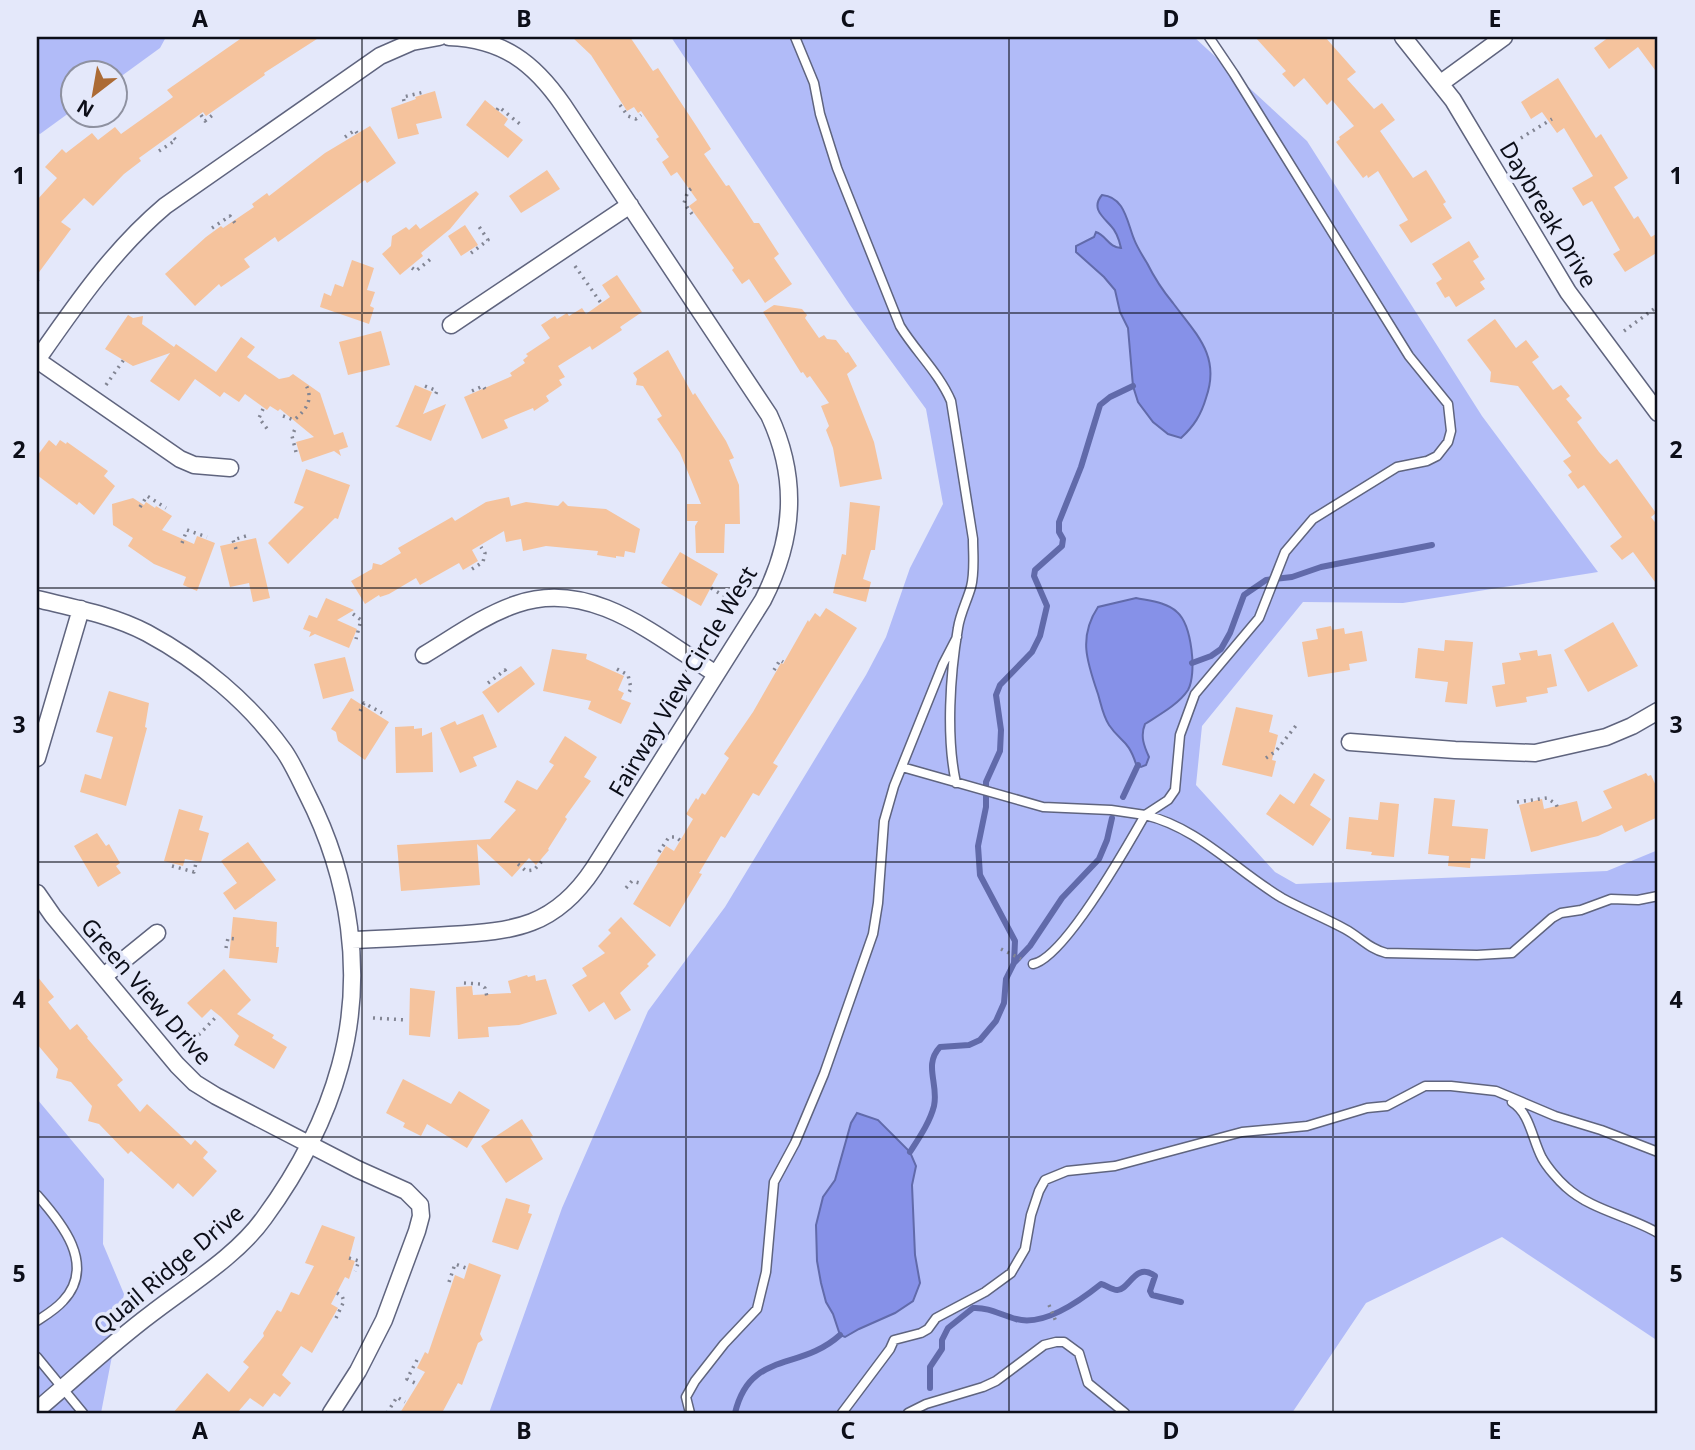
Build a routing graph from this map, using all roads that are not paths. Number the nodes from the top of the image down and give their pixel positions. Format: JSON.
{"nodes":[{"id":1,"x":439,"y":37,"type":"edge"},
{"id":2,"x":449,"y":37,"type":"edge"},
{"id":3,"x":795,"y":37,"type":"edge"},
{"id":4,"x":1209,"y":37,"type":"edge"},
{"id":5,"x":1403,"y":37,"type":"edge"},
{"id":6,"x":1504,"y":37,"type":"edge"},
{"id":7,"x":1441,"y":83,"type":"junction"},
{"id":8,"x":629,"y":205,"type":"junction"},
{"id":9,"x":452,"y":325,"type":"dead end"},
{"id":10,"x":37,"y":360,"type":"edge"},
{"id":11,"x":1657,"y":410,"type":"edge"},
{"id":12,"x":230,"y":468,"type":"dead end"},
{"id":13,"x":37,"y":599,"type":"edge"},
{"id":14,"x":80,"y":609,"type":"junction"},
{"id":15,"x":957,"y":637,"type":"junction"},
{"id":16,"x":424,"y":655,"type":"dead end"},
{"id":17,"x":716,"y":674,"type":"junction"},
{"id":18,"x":1658,"y":710,"type":"edge"},
{"id":19,"x":1350,"y":741,"type":"dead end"},
{"id":20,"x":37,"y":758,"type":"edge"},
{"id":21,"x":902,"y":767,"type":"junction"},
{"id":22,"x":956,"y":783,"type":"junction"},
{"id":23,"x":1145,"y":815,"type":"junction"},
{"id":24,"x":37,"y":893,"type":"edge"},
{"id":25,"x":1658,"y":896,"type":"edge"},
{"id":26,"x":157,"y":933,"type":"dead end"},
{"id":27,"x":351,"y":940,"type":"junction"},
{"id":28,"x":1033,"y":964,"type":"road end"},
{"id":29,"x":104,"y":976,"type":"junction"},
{"id":30,"x":1496,"y":1091,"type":"junction"},
{"id":31,"x":310,"y":1143,"type":"junction"},
{"id":32,"x":1658,"y":1152,"type":"edge"},
{"id":33,"x":37,"y":1195,"type":"edge"},
{"id":34,"x":1658,"y":1233,"type":"edge"},
{"id":35,"x":37,"y":1321,"type":"edge"},
{"id":36,"x":37,"y":1357,"type":"edge"},
{"id":37,"x":63,"y":1388,"type":"junction"},
{"id":38,"x":37,"y":1410,"type":"edge"},
{"id":39,"x":83,"y":1413,"type":"edge"},
{"id":40,"x":331,"y":1413,"type":"edge"},
{"id":41,"x":690,"y":1413,"type":"edge"},
{"id":42,"x":842,"y":1413,"type":"edge"},
{"id":43,"x":908,"y":1413,"type":"edge"},
{"id":44,"x":1125,"y":1413,"type":"edge"}],
"edges":[{"from":1,"to":10,"type":"street"},
{"from":2,"to":8,"type":"street","name":"Fairway View Circle West"},
{"from":3,"to":15,"type":"lane"},
{"from":4,"to":23,"type":"lane"},
{"from":5,"to":7,"type":"street","name":"Daybreak Drive"},
{"from":6,"to":7,"type":"street"},
{"from":7,"to":11,"type":"street","name":"Daybreak Drive"},
{"from":8,"to":9,"type":"street"},
{"from":8,"to":17,"type":"street","name":"Fairway View Circle West"},
{"from":10,"to":12,"type":"street"},
{"from":13,"to":14,"type":"street","name":"Quail Ridge Drive"},
{"from":14,"to":20,"type":"street"},
{"from":14,"to":27,"type":"street","name":"Quail Ridge Drive"},
{"from":15,"to":21,"type":"lane"},
{"from":15,"to":22,"type":"lane"},
{"from":16,"to":17,"type":"street"},
{"from":17,"to":27,"type":"street","name":"Fairway View Circle West"},
{"from":18,"to":19,"type":"street"},
{"from":21,"to":22,"type":"lane"},
{"from":21,"to":41,"type":"lane"},
{"from":22,"to":23,"type":"lane"},
{"from":23,"to":25,"type":"lane"},
{"from":23,"to":28,"type":"lane"},
{"from":24,"to":29,"type":"street","name":"Green View Drive"},
{"from":26,"to":29,"type":"street"},
{"from":27,"to":31,"type":"street","name":"Quail Ridge Drive"},
{"from":29,"to":31,"type":"street","name":"Green View Drive"},
{"from":30,"to":32,"type":"lane"},
{"from":30,"to":34,"type":"lane"},
{"from":30,"to":42,"type":"lane"},
{"from":31,"to":37,"type":"street","name":"Quail Ridge Drive"},
{"from":31,"to":40,"type":"street","name":"Green View Drive"},
{"from":33,"to":35,"type":"lane"},
{"from":36,"to":37,"type":"lane"},
{"from":37,"to":38,"type":"street","name":"Quail Ridge Drive"},
{"from":37,"to":39,"type":"lane"},
{"from":43,"to":44,"type":"lane"}]}
